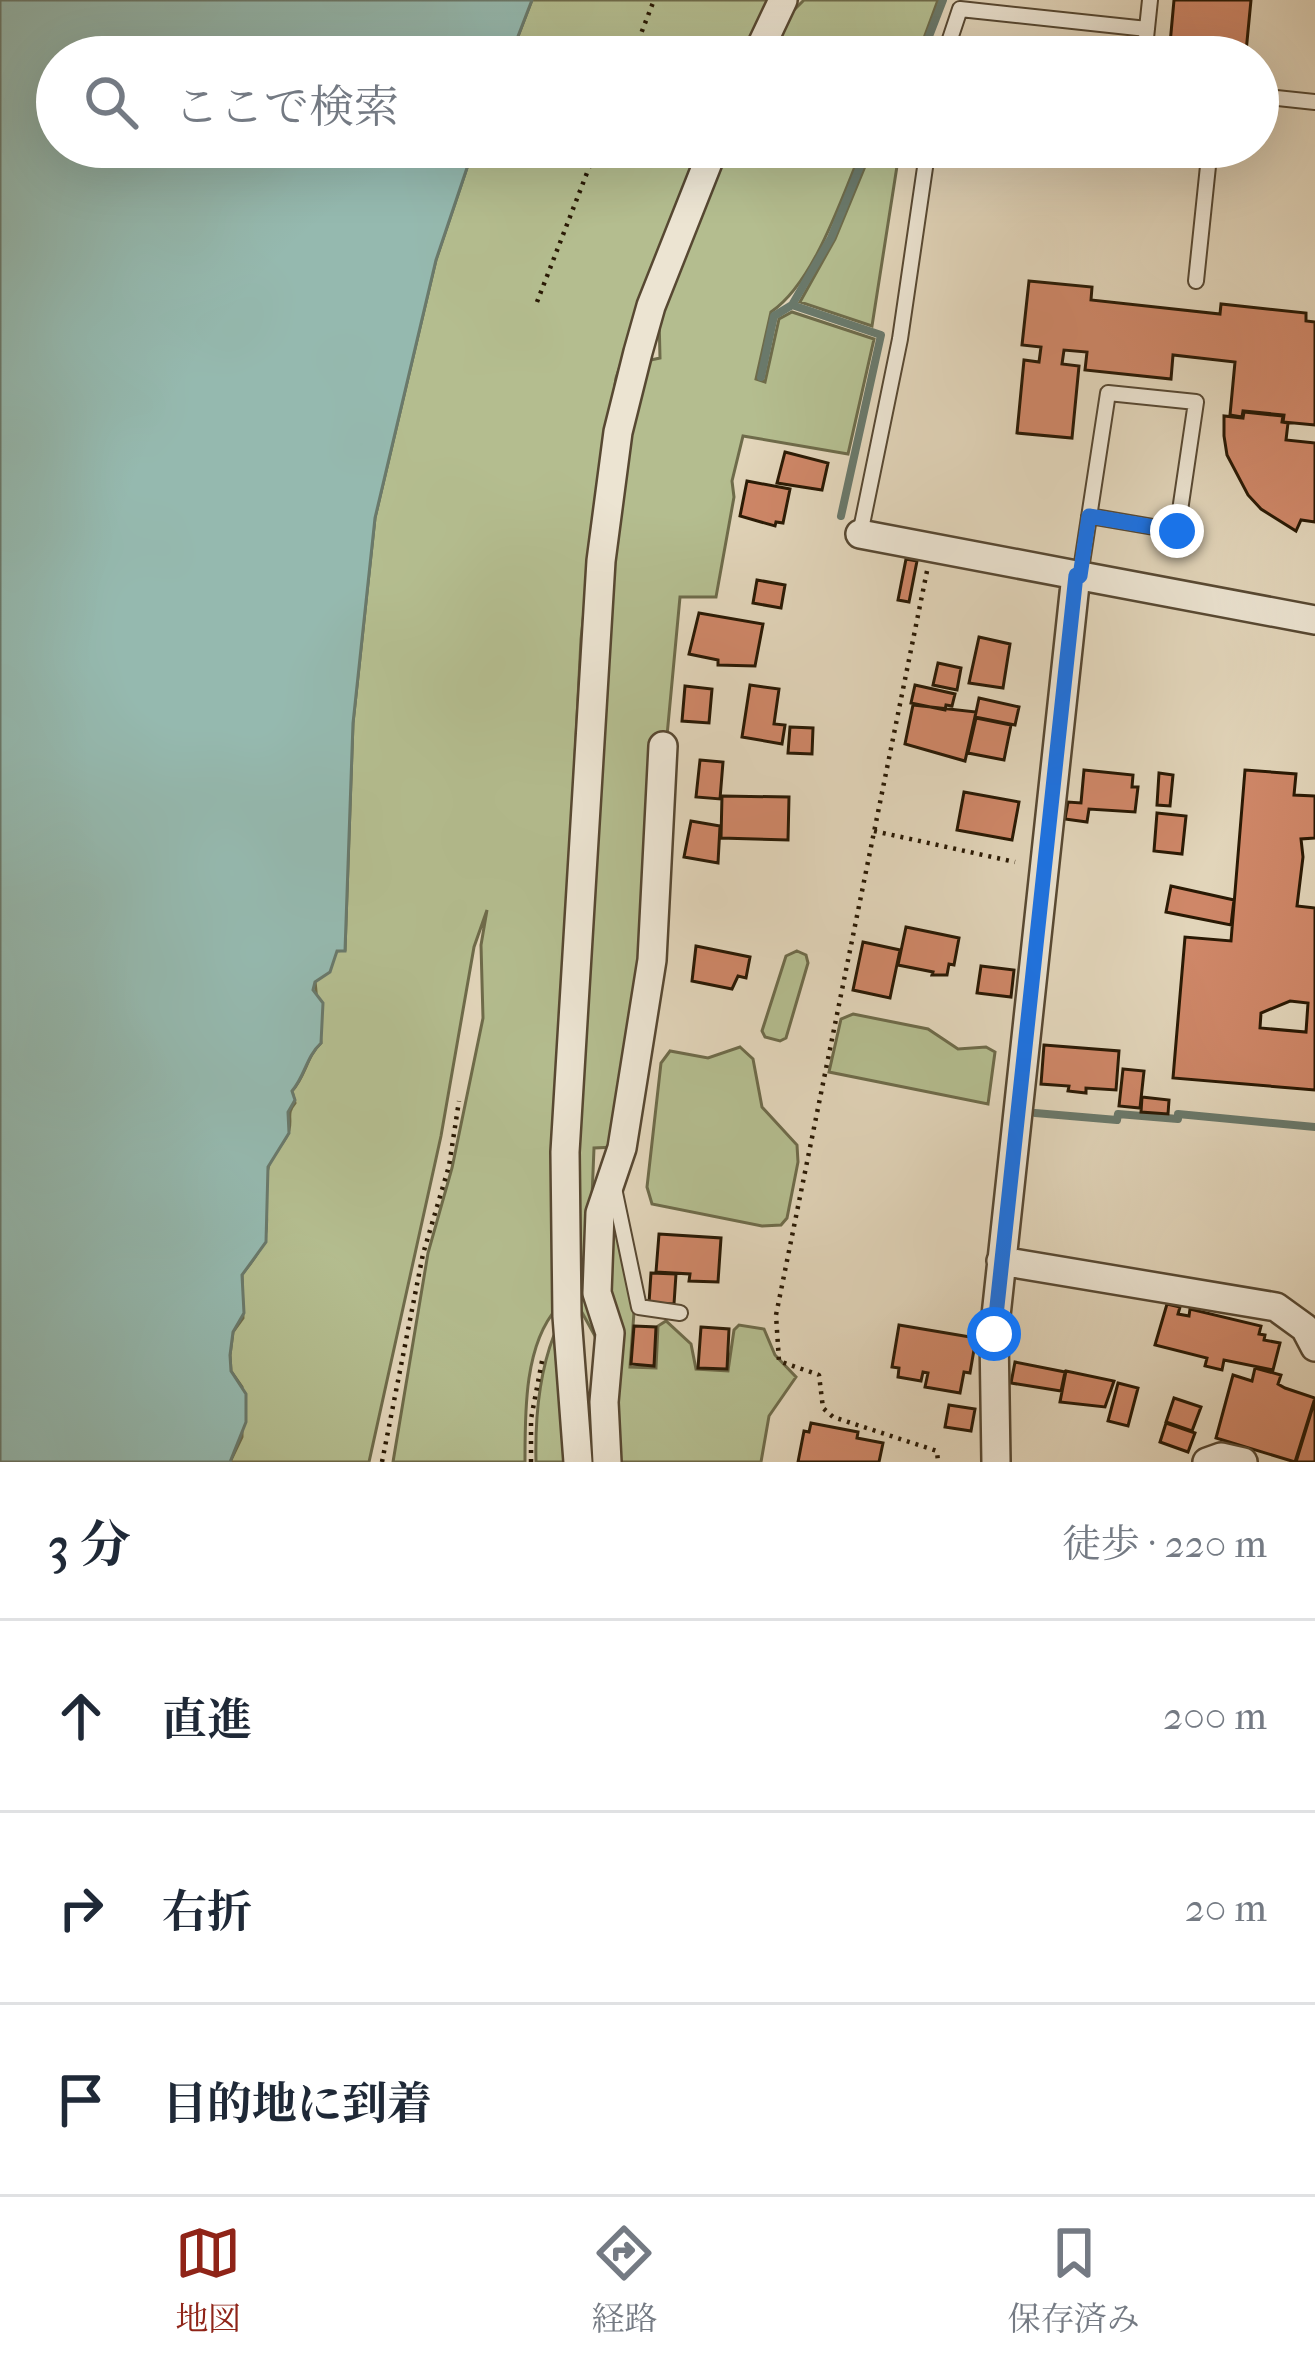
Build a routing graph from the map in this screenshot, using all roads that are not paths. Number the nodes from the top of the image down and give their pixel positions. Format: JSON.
{"nodes":[{"id":1,"x":1150,"y":0,"type":"edge"},
{"id":2,"x":783,"y":1,"type":"edge"},
{"id":3,"x":962,"y":5,"type":"edge"},
{"id":4,"x":1148,"y":29,"type":"junction"},
{"id":5,"x":766,"y":36,"type":"edge"},
{"id":6,"x":951,"y":36,"type":"edge"},
{"id":7,"x":1147,"y":36,"type":"edge"},
{"id":8,"x":1279,"y":98,"type":"edge"},
{"id":9,"x":1315,"y":101,"type":"edge"},
{"id":10,"x":706,"y":168,"type":"edge"},
{"id":11,"x":925,"y":168,"type":"edge"},
{"id":12,"x":1208,"y":168,"type":"edge"},
{"id":13,"x":1196,"y":281,"type":"dead end"},
{"id":14,"x":1089,"y":516,"type":"junction"},
{"id":15,"x":860,"y":534,"type":"joint"},
{"id":16,"x":1078,"y":576,"type":"junction"},
{"id":17,"x":1315,"y":620,"type":"edge"},
{"id":18,"x":663,"y":746,"type":"dead end"},
{"id":19,"x":612,"y":1177,"type":"junction"},
{"id":20,"x":1001,"y":1261,"type":"junction"},
{"id":21,"x":680,"y":1313,"type":"dead end"},
{"id":22,"x":1315,"y":1346,"type":"edge"},
{"id":23,"x":578,"y":1462,"type":"edge"},
{"id":24,"x":607,"y":1462,"type":"edge"},
{"id":25,"x":996,"y":1462,"type":"edge"},
{"id":26,"x":1207,"y":1462,"type":"edge"},
{"id":27,"x":1243,"y":1462,"type":"edge"}],
"edges":[{"from":1,"to":4,"type":"lane"},
{"from":2,"to":5,"type":"street"},
{"from":3,"to":4,"type":"lane"},
{"from":3,"to":6,"type":"lane"},
{"from":4,"to":7,"type":"lane"},
{"from":8,"to":9,"type":"lane"},
{"from":10,"to":23,"type":"street"},
{"from":11,"to":15,"type":"lane"},
{"from":12,"to":13,"type":"lane"},
{"from":14,"to":14,"type":"lane"},
{"from":14,"to":16,"type":"lane"},
{"from":15,"to":16,"type":"street"},
{"from":16,"to":17,"type":"street"},
{"from":16,"to":20,"type":"street"},
{"from":18,"to":19,"type":"street"},
{"from":19,"to":21,"type":"lane"},
{"from":19,"to":24,"type":"street"},
{"from":20,"to":22,"type":"street"},
{"from":20,"to":25,"type":"street"},
{"from":26,"to":27,"type":"street"}]}
